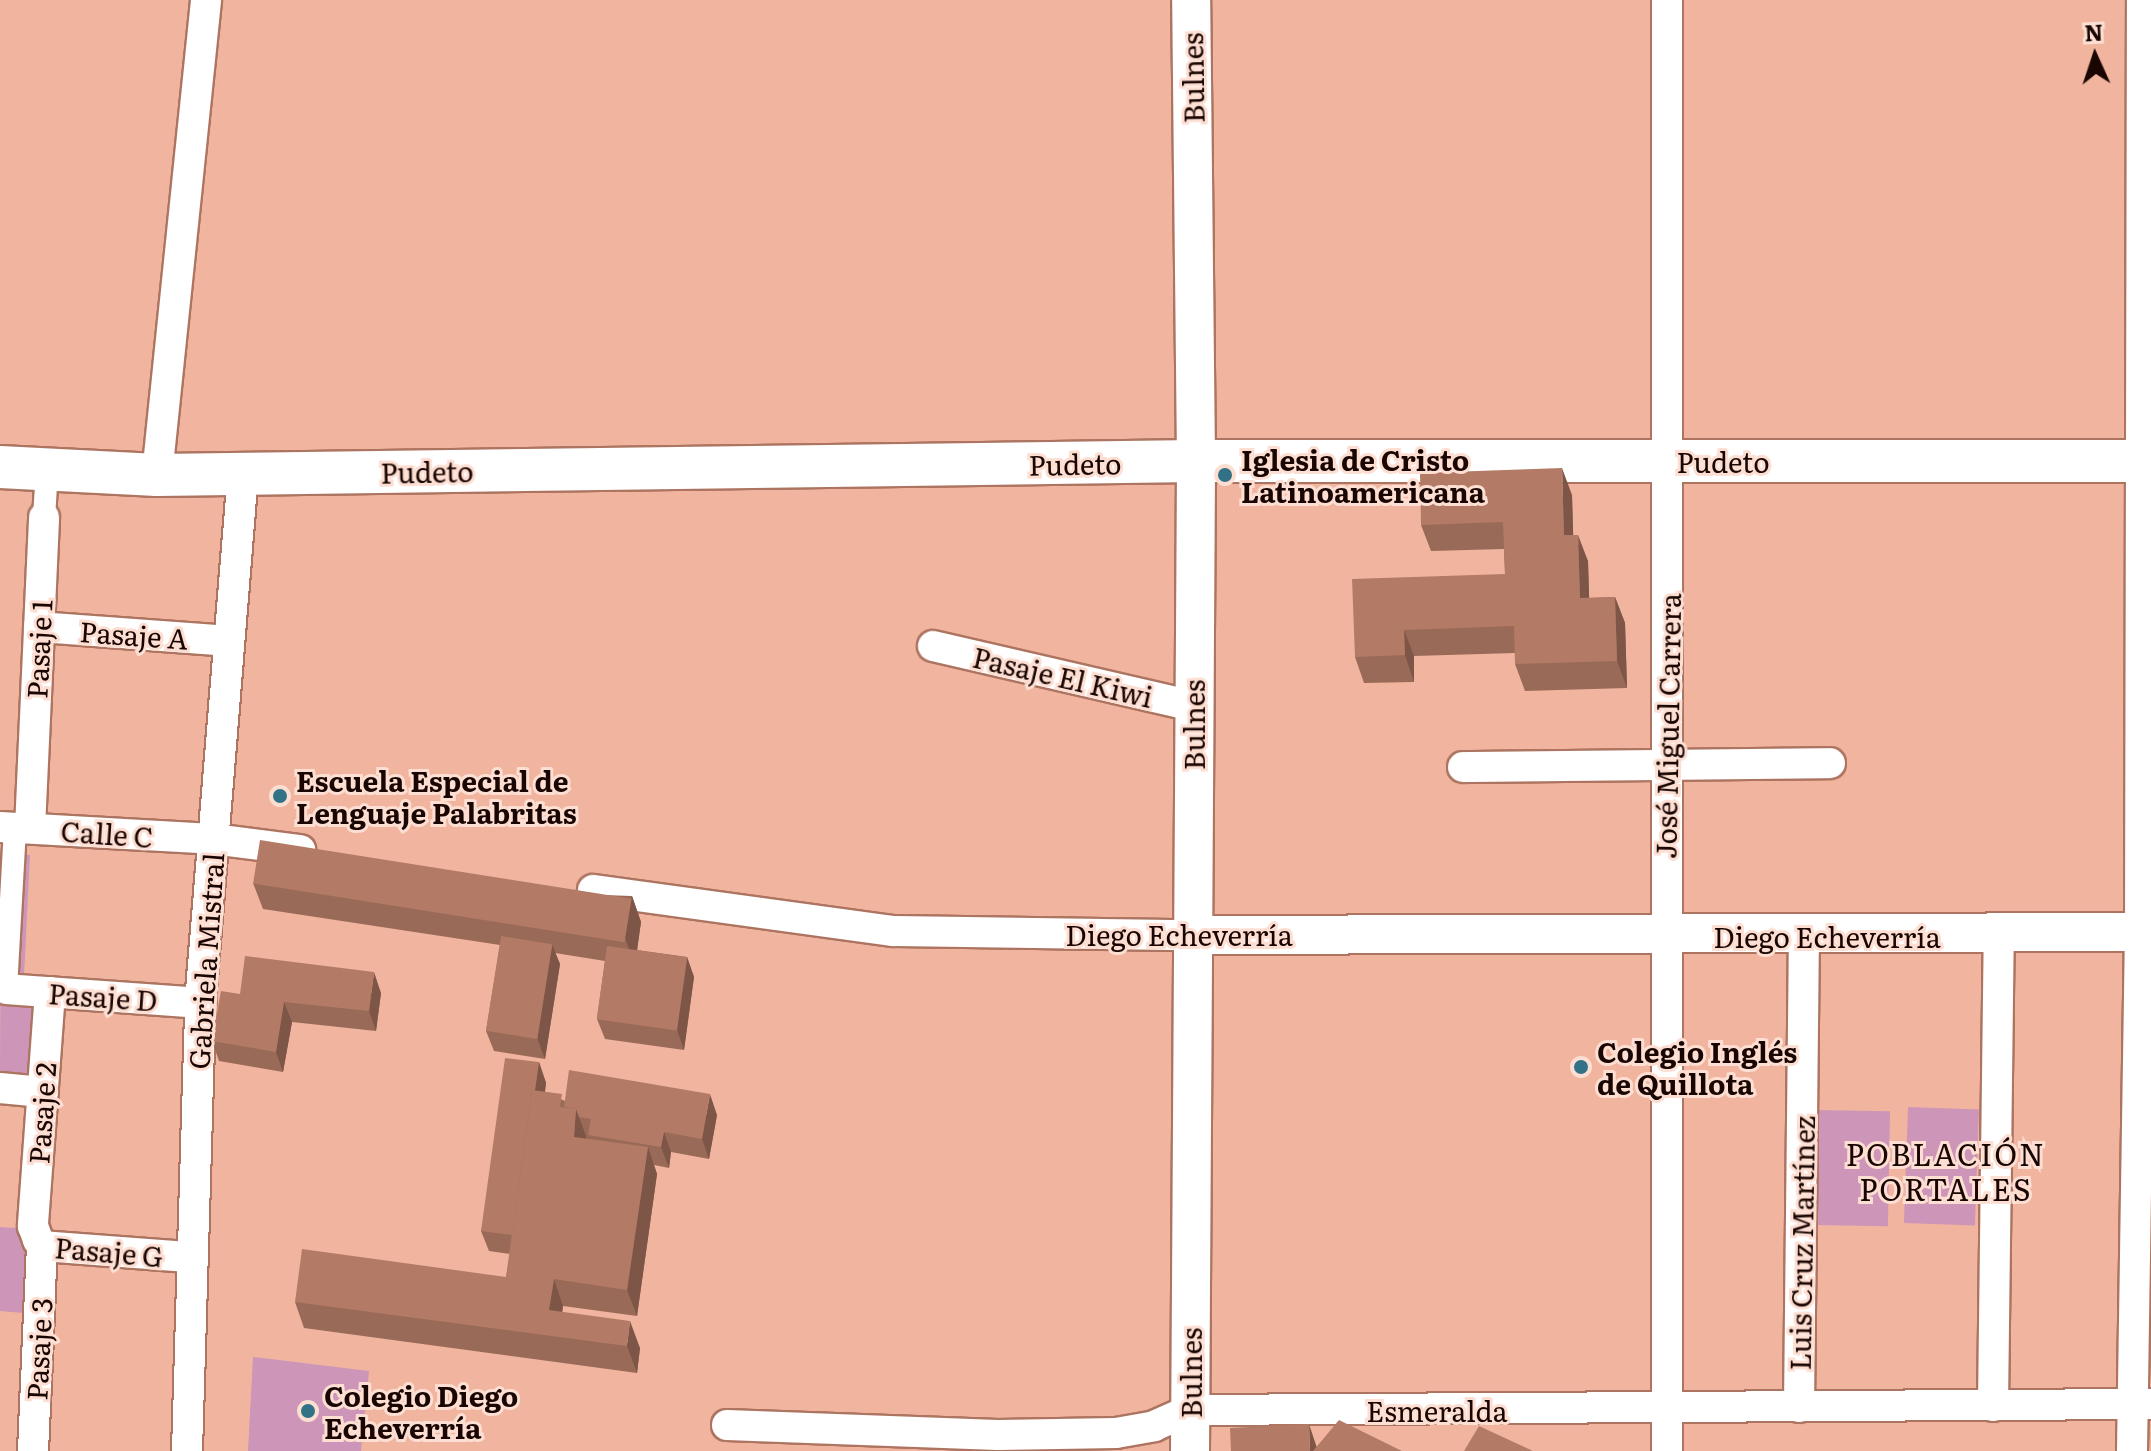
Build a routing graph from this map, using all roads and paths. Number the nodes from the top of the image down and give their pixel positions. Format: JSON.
{"nodes":[{"id":1,"x":206,"y":0,"type":"edge"},
{"id":2,"x":1191,"y":0,"type":"edge"},
{"id":3,"x":1667,"y":0,"type":"edge"},
{"id":4,"x":2142,"y":0,"type":"edge"},
{"id":5,"x":1669,"y":460,"type":"junction"},
{"id":6,"x":1196,"y":461,"type":"junction"},
{"id":7,"x":2145,"y":461,"type":"edge"},
{"id":8,"x":0,"y":467,"type":"edge"},
{"id":9,"x":47,"y":470,"type":"junction"},
{"id":10,"x":243,"y":473,"type":"junction"},
{"id":11,"x":157,"y":475,"type":"junction"},
{"id":12,"x":44,"y":517,"type":"joint"},
{"id":13,"x":39,"y":627,"type":"junction"},
{"id":14,"x":228,"y":641,"type":"junction"},
{"id":15,"x":933,"y":646,"type":"dead end"},
{"id":16,"x":1193,"y":706,"type":"junction"},
{"id":17,"x":1667,"y":763,"type":"junction"},
{"id":18,"x":1830,"y":763,"type":"dead end"},
{"id":19,"x":1463,"y":767,"type":"dead end"},
{"id":20,"x":15,"y":827,"type":"edge"},
{"id":21,"x":213,"y":839,"type":"junction"},
{"id":22,"x":324,"y":854,"type":"edge"},
{"id":23,"x":561,"y":886,"type":"edge"},
{"id":24,"x":2146,"y":932,"type":"edge"},
{"id":25,"x":1192,"y":935,"type":"junction"},
{"id":26,"x":1804,"y":935,"type":"junction"},
{"id":27,"x":1999,"y":935,"type":"junction"},
{"id":28,"x":1665,"y":937,"type":"junction"},
{"id":29,"x":6,"y":989,"type":"joint"},
{"id":30,"x":50,"y":992,"type":"junction"},
{"id":31,"x":200,"y":1003,"type":"junction"},
{"id":32,"x":0,"y":1088,"type":"edge"},
{"id":33,"x":43,"y":1092,"type":"junction"},
{"id":34,"x":39,"y":1240,"type":"junction"},
{"id":35,"x":190,"y":1257,"type":"junction"},
{"id":36,"x":2142,"y":1404,"type":"edge"},
{"id":37,"x":1993,"y":1406,"type":"junction"},
{"id":38,"x":1799,"y":1407,"type":"junction"},
{"id":39,"x":1190,"y":1410,"type":"junction"},
{"id":40,"x":1667,"y":1410,"type":"junction"},
{"id":41,"x":727,"y":1425,"type":"dead end"},
{"id":42,"x":798,"y":1440,"type":"edge"},
{"id":43,"x":998,"y":1443,"type":"edge"},
{"id":44,"x":33,"y":1451,"type":"edge"},
{"id":45,"x":187,"y":1451,"type":"edge"},
{"id":46,"x":1190,"y":1451,"type":"edge"},
{"id":47,"x":1667,"y":1451,"type":"edge"},
{"id":48,"x":2132,"y":1451,"type":"edge"}],
"edges":[{"from":1,"to":11,"type":"street"},
{"from":2,"to":6,"type":"street","name":"Bulnes"},
{"from":3,"to":5,"type":"street","name":"José Miguel Carrera"},
{"from":4,"to":7,"type":"street"},
{"from":5,"to":6,"type":"main road","name":"Pudeto"},
{"from":5,"to":7,"type":"main road","name":"Pudeto"},
{"from":5,"to":17,"type":"street","name":"José Miguel Carrera"},
{"from":6,"to":10,"type":"main road","name":"Pudeto"},
{"from":6,"to":16,"type":"street","name":"Bulnes"},
{"from":7,"to":24,"type":"street"},
{"from":8,"to":9,"type":"main road","name":"Pudeto"},
{"from":9,"to":11,"type":"main road","name":"Pudeto"},
{"from":9,"to":12,"type":"street","name":"Pasaje 1"},
{"from":10,"to":11,"type":"main road","name":"Pudeto"},
{"from":10,"to":14,"type":"street","name":"Gabriela Mistral"},
{"from":12,"to":13,"type":"street","name":"Pasaje 1"},
{"from":13,"to":14,"type":"street","name":"Pasaje A"},
{"from":13,"to":20,"type":"street","name":"Pasaje 1"},
{"from":14,"to":21,"type":"street","name":"Gabriela Mistral"},
{"from":15,"to":16,"type":"street","name":"Pasaje El Kiwi"},
{"from":16,"to":25,"type":"street","name":"Bulnes"},
{"from":17,"to":18,"type":"street"},
{"from":17,"to":19,"type":"street"},
{"from":17,"to":28,"type":"street","name":"José Miguel Carrera"},
{"from":20,"to":21,"type":"street","name":"Calle C"},
{"from":20,"to":29,"type":"street","name":"Pasaje 1"},
{"from":21,"to":22,"type":"street"},
{"from":21,"to":31,"type":"street","name":"Gabriela Mistral"},
{"from":23,"to":25,"type":"street","name":"Diego Echeverría"},
{"from":24,"to":27,"type":"street","name":"Diego Echeverría"},
{"from":24,"to":36,"type":"street"},
{"from":25,"to":28,"type":"street","name":"Diego Echeverría"},
{"from":25,"to":39,"type":"street","name":"Bulnes"},
{"from":26,"to":27,"type":"street","name":"Diego Echeverría"},
{"from":26,"to":28,"type":"street","name":"Diego Echeverría"},
{"from":26,"to":38,"type":"street","name":"Luis Cruz Martínez"},
{"from":27,"to":37,"type":"street"},
{"from":28,"to":40,"type":"street","name":"José Miguel Carrera"},
{"from":29,"to":30,"type":"street","name":"Pasaje D"},
{"from":30,"to":31,"type":"street","name":"Pasaje D"},
{"from":30,"to":33,"type":"street","name":"Pasaje 2"},
{"from":31,"to":35,"type":"street","name":"Gabriela Mistral"},
{"from":32,"to":33,"type":"street"},
{"from":33,"to":34,"type":"street","name":"Pasaje 2"},
{"from":34,"to":35,"type":"street","name":"Pasaje G"},
{"from":34,"to":44,"type":"street","name":"Pasaje 3"},
{"from":35,"to":45,"type":"street","name":"Gabriela Mistral"},
{"from":36,"to":37,"type":"street","name":"Esmeralda"},
{"from":36,"to":48,"type":"street"},
{"from":37,"to":38,"type":"street","name":"Esmeralda"},
{"from":38,"to":40,"type":"street","name":"Esmeralda"},
{"from":39,"to":40,"type":"street","name":"Esmeralda"},
{"from":39,"to":43,"type":"street","name":"Esmeralda"},
{"from":39,"to":46,"type":"street","name":"Bulnes"},
{"from":40,"to":47,"type":"street","name":"José Miguel Carrera"},
{"from":41,"to":42,"type":"street","name":"Esmeralda"},
{"from":42,"to":43,"type":"street","name":"Esmeralda"}]}
